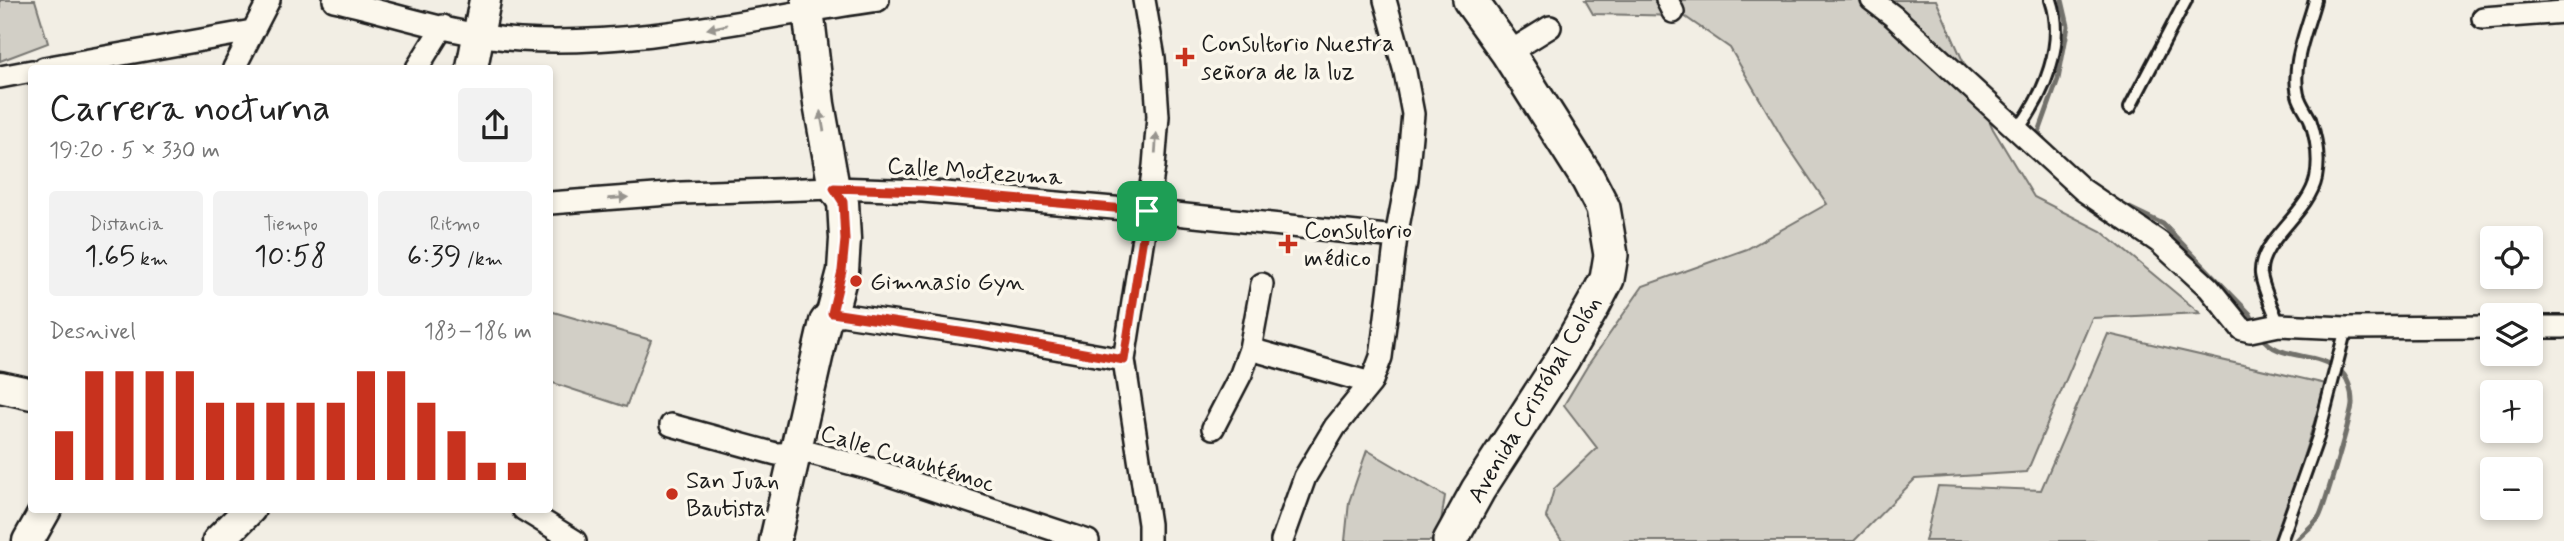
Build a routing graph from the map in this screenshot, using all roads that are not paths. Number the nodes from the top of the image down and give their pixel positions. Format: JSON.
{"nodes":[{"id":1,"x":269,"y":0,"type":"edge"},
{"id":2,"x":334,"y":0,"type":"edge"},
{"id":3,"x":485,"y":0,"type":"edge"},
{"id":4,"x":878,"y":0,"type":"edge"},
{"id":5,"x":1144,"y":0,"type":"edge"},
{"id":6,"x":1385,"y":0,"type":"edge"},
{"id":7,"x":1470,"y":0,"type":"edge"},
{"id":8,"x":1871,"y":0,"type":"edge"},
{"id":9,"x":2051,"y":0,"type":"edge"},
{"id":10,"x":2186,"y":0,"type":"edge"},
{"id":11,"x":2315,"y":0,"type":"edge"},
{"id":12,"x":807,"y":5,"type":"edge"},
{"id":13,"x":2564,"y":12,"type":"edge"},
{"id":14,"x":2483,"y":18,"type":"dead end"},
{"id":15,"x":443,"y":26,"type":"junction"},
{"id":16,"x":1549,"y":27,"type":"dead end"},
{"id":17,"x":252,"y":31,"type":"junction"},
{"id":18,"x":478,"y":35,"type":"junction"},
{"id":19,"x":1508,"y":53,"type":"junction"},
{"id":20,"x":61,"y":65,"type":"edge"},
{"id":21,"x":242,"y":65,"type":"edge"},
{"id":22,"x":419,"y":65,"type":"edge"},
{"id":23,"x":473,"y":65,"type":"edge"},
{"id":24,"x":28,"y":72,"type":"edge"},
{"id":25,"x":0,"y":77,"type":"edge"},
{"id":26,"x":2130,"y":107,"type":"dead end"},
{"id":27,"x":2018,"y":129,"type":"junction"},
{"id":28,"x":834,"y":188,"type":"junction"},
{"id":29,"x":553,"y":203,"type":"edge"},
{"id":30,"x":1147,"y":211,"type":"junction"},
{"id":31,"x":1396,"y":237,"type":"junction"},
{"id":32,"x":1262,"y":284,"type":"dead end"},
{"id":33,"x":832,"y":313,"type":"junction"},
{"id":34,"x":2279,"y":325,"type":"junction"},
{"id":35,"x":2480,"y":327,"type":"edge"},
{"id":36,"x":2543,"y":327,"type":"edge"},
{"id":37,"x":2564,"y":327,"type":"edge"},
{"id":38,"x":2346,"y":328,"type":"junction"},
{"id":39,"x":1250,"y":349,"type":"junction"},
{"id":40,"x":1124,"y":360,"type":"junction"},
{"id":41,"x":1371,"y":383,"type":"junction"},
{"id":42,"x":0,"y":387,"type":"edge"},
{"id":43,"x":28,"y":393,"type":"edge"},
{"id":44,"x":671,"y":425,"type":"dead end"},
{"id":45,"x":1213,"y":428,"type":"dead end"},
{"id":46,"x":794,"y":454,"type":"junction"},
{"id":47,"x":44,"y":513,"type":"edge"},
{"id":48,"x":246,"y":513,"type":"edge"},
{"id":49,"x":530,"y":513,"type":"edge"},
{"id":50,"x":28,"y":541,"type":"edge"},
{"id":51,"x":218,"y":541,"type":"edge"},
{"id":52,"x":575,"y":541,"type":"edge"},
{"id":53,"x":775,"y":541,"type":"edge"},
{"id":54,"x":1088,"y":541,"type":"edge"},
{"id":55,"x":1149,"y":541,"type":"edge"},
{"id":56,"x":1282,"y":541,"type":"edge"},
{"id":57,"x":1450,"y":541,"type":"edge"},
{"id":58,"x":2281,"y":541,"type":"edge"}],
"edges":[{"from":1,"to":17,"type":"street"},
{"from":2,"to":15,"type":"street"},
{"from":3,"to":18,"type":"main road"},
{"from":4,"to":12,"type":"street"},
{"from":30,"to":5,"type":"street","one_way":true},
{"from":6,"to":31,"type":"street"},
{"from":7,"to":19,"type":"main road","name":"Avenida Cristóbal Colón"},
{"from":8,"to":27,"type":"street"},
{"from":9,"to":27,"type":"lane"},
{"from":10,"to":26,"type":"lane"},
{"from":11,"to":34,"type":"lane"},
{"from":12,"to":18,"type":"street","one_way":true},
{"from":28,"to":12,"type":"main road","one_way":true},
{"from":13,"to":14,"type":"street"},
{"from":15,"to":18,"type":"street"},
{"from":15,"to":22,"type":"street"},
{"from":16,"to":19,"type":"street"},
{"from":17,"to":20,"type":"street"},
{"from":17,"to":21,"type":"street"},
{"from":18,"to":23,"type":"main road"},
{"from":19,"to":57,"type":"main road","name":"Avenida Cristóbal Colón"},
{"from":24,"to":25,"type":"street"},
{"from":27,"to":34,"type":"street"},
{"from":29,"to":28,"type":"street","name":"Calle Moctezuma","one_way":true},
{"from":28,"to":30,"type":"street","name":"Calle Moctezuma"},
{"from":28,"to":33,"type":"main road"},
{"from":30,"to":31,"type":"street","name":"Calle Moctezuma"},
{"from":30,"to":40,"type":"street"},
{"from":31,"to":41,"type":"street"},
{"from":32,"to":39,"type":"street"},
{"from":33,"to":40,"type":"street"},
{"from":33,"to":46,"type":"main road"},
{"from":34,"to":38,"type":"street"},
{"from":35,"to":38,"type":"street"},
{"from":36,"to":37,"type":"street"},
{"from":38,"to":58,"type":"lane"},
{"from":39,"to":41,"type":"street"},
{"from":39,"to":45,"type":"street"},
{"from":40,"to":55,"type":"street"},
{"from":41,"to":56,"type":"street"},
{"from":42,"to":43,"type":"main road"},
{"from":44,"to":46,"type":"street","name":"Calle Cuauhtémoc"},
{"from":46,"to":53,"type":"main road"},
{"from":46,"to":54,"type":"street","name":"Calle Cuauhtémoc"},
{"from":47,"to":50,"type":"main road"},
{"from":48,"to":51,"type":"main road"},
{"from":49,"to":52,"type":"street"}]}
